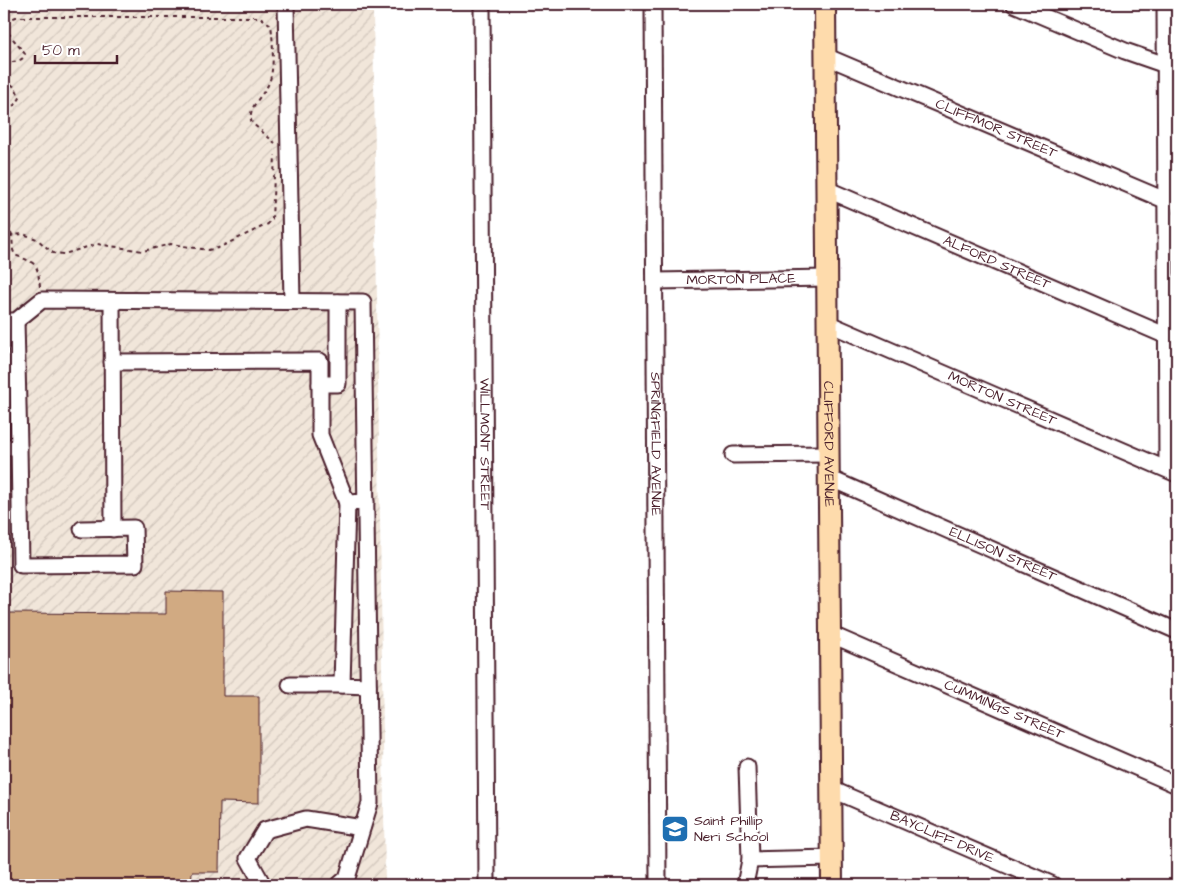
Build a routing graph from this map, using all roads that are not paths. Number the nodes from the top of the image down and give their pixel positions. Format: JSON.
{"nodes":[{"id":1,"x":286,"y":4,"type":"edge"},
{"id":2,"x":482,"y":4,"type":"edge"},
{"id":3,"x":653,"y":4,"type":"edge"},
{"id":4,"x":825,"y":4,"type":"edge"},
{"id":5,"x":1014,"y":4,"type":"edge"},
{"id":6,"x":1165,"y":4,"type":"edge"},
{"id":7,"x":825,"y":56,"type":"junction"},
{"id":8,"x":1171,"y":67,"type":"edge"},
{"id":9,"x":826,"y":189,"type":"junction"},
{"id":10,"x":1172,"y":201,"type":"edge"},
{"id":11,"x":827,"y":278,"type":"junction"},
{"id":12,"x":656,"y":281,"type":"junction"},
{"id":13,"x":112,"y":301,"type":"junction"},
{"id":14,"x":292,"y":301,"type":"junction"},
{"id":15,"x":338,"y":302,"type":"junction"},
{"id":16,"x":10,"y":321,"type":"edge"},
{"id":17,"x":827,"y":324,"type":"junction"},
{"id":18,"x":1172,"y":339,"type":"edge"},
{"id":19,"x":112,"y":362,"type":"junction"},
{"id":20,"x":320,"y":384,"type":"junction"},
{"id":21,"x":4,"y":447,"type":"edge"},
{"id":22,"x":19,"y":447,"type":"junction"},
{"id":23,"x":828,"y":454,"type":"junction"},
{"id":24,"x":733,"y":455,"type":"dead end"},
{"id":25,"x":1172,"y":471,"type":"edge"},
{"id":26,"x":829,"y":478,"type":"junction"},
{"id":27,"x":366,"y":502,"type":"junction"},
{"id":28,"x":347,"y":503,"type":"junction"},
{"id":29,"x":82,"y":529,"type":"dead end"},
{"id":30,"x":114,"y":529,"type":"junction"},
{"id":31,"x":1177,"y":631,"type":"edge"},
{"id":32,"x":830,"y":634,"type":"junction"},
{"id":33,"x":290,"y":685,"type":"dead end"},
{"id":34,"x":342,"y":685,"type":"junction"},
{"id":35,"x":368,"y":686,"type":"junction"},
{"id":36,"x":746,"y":767,"type":"dead end"},
{"id":37,"x":1177,"y":785,"type":"edge"},
{"id":38,"x":831,"y":789,"type":"junction"},
{"id":39,"x":362,"y":828,"type":"junction"},
{"id":40,"x":832,"y":858,"type":"junction"},
{"id":41,"x":750,"y":860,"type":"junction"},
{"id":42,"x":263,"y":885,"type":"edge"},
{"id":43,"x":339,"y":885,"type":"edge"},
{"id":44,"x":487,"y":885,"type":"edge"},
{"id":45,"x":658,"y":885,"type":"edge"},
{"id":46,"x":745,"y":885,"type":"edge"},
{"id":47,"x":832,"y":885,"type":"edge"},
{"id":48,"x":1053,"y":885,"type":"edge"}],
"edges":[{"from":1,"to":14,"type":"street"},
{"from":2,"to":44,"type":"street","name":"WILLMONT STREET"},
{"from":3,"to":12,"type":"street","name":"SPRINGFIELD AVENUE"},
{"from":4,"to":7,"type":"main road","name":"CLIFFORD AVENUE"},
{"from":5,"to":8,"type":"street"},
{"from":6,"to":8,"type":"street"},
{"from":7,"to":9,"type":"main road","name":"CLIFFORD AVENUE"},
{"from":7,"to":10,"type":"street","name":"CLIFFMOR STREET"},
{"from":8,"to":10,"type":"street"},
{"from":9,"to":11,"type":"main road","name":"CLIFFORD AVENUE"},
{"from":9,"to":18,"type":"street","name":"ALFORD STREET"},
{"from":10,"to":18,"type":"street"},
{"from":11,"to":12,"type":"street","name":"MORTON PLACE"},
{"from":11,"to":17,"type":"main road","name":"CLIFFORD AVENUE"},
{"from":12,"to":45,"type":"street","name":"SPRINGFIELD AVENUE"},
{"from":13,"to":14,"type":"street"},
{"from":13,"to":16,"type":"street"},
{"from":13,"to":19,"type":"street"},
{"from":14,"to":15,"type":"street"},
{"from":15,"to":20,"type":"street"},
{"from":15,"to":27,"type":"street"},
{"from":16,"to":22,"type":"street"},
{"from":17,"to":23,"type":"main road","name":"CLIFFORD AVENUE"},
{"from":17,"to":25,"type":"street","name":"MORTON STREET"},
{"from":18,"to":25,"type":"street"},
{"from":19,"to":20,"type":"street"},
{"from":19,"to":30,"type":"street"},
{"from":20,"to":28,"type":"street"},
{"from":21,"to":22,"type":"street"},
{"from":22,"to":30,"type":"street"},
{"from":23,"to":24,"type":"street"},
{"from":23,"to":26,"type":"main road","name":"CLIFFORD AVENUE"},
{"from":26,"to":31,"type":"street","name":"ELLISON STREET"},
{"from":26,"to":32,"type":"main road","name":"CLIFFORD AVENUE"},
{"from":27,"to":28,"type":"street"},
{"from":27,"to":35,"type":"street"},
{"from":28,"to":34,"type":"street"},
{"from":29,"to":30,"type":"street"},
{"from":32,"to":37,"type":"street","name":"CUMMINGS STREET"},
{"from":32,"to":38,"type":"main road","name":"CLIFFORD AVENUE"},
{"from":33,"to":34,"type":"street"},
{"from":34,"to":35,"type":"street"},
{"from":35,"to":39,"type":"street"},
{"from":36,"to":41,"type":"street"},
{"from":38,"to":40,"type":"main road","name":"CLIFFORD AVENUE"},
{"from":38,"to":48,"type":"street","name":"BAYCLIFF DRIVE"},
{"from":39,"to":42,"type":"street"},
{"from":39,"to":43,"type":"street"},
{"from":40,"to":41,"type":"street"},
{"from":40,"to":47,"type":"main road","name":"CLIFFORD AVENUE"},
{"from":41,"to":46,"type":"street"}]}
